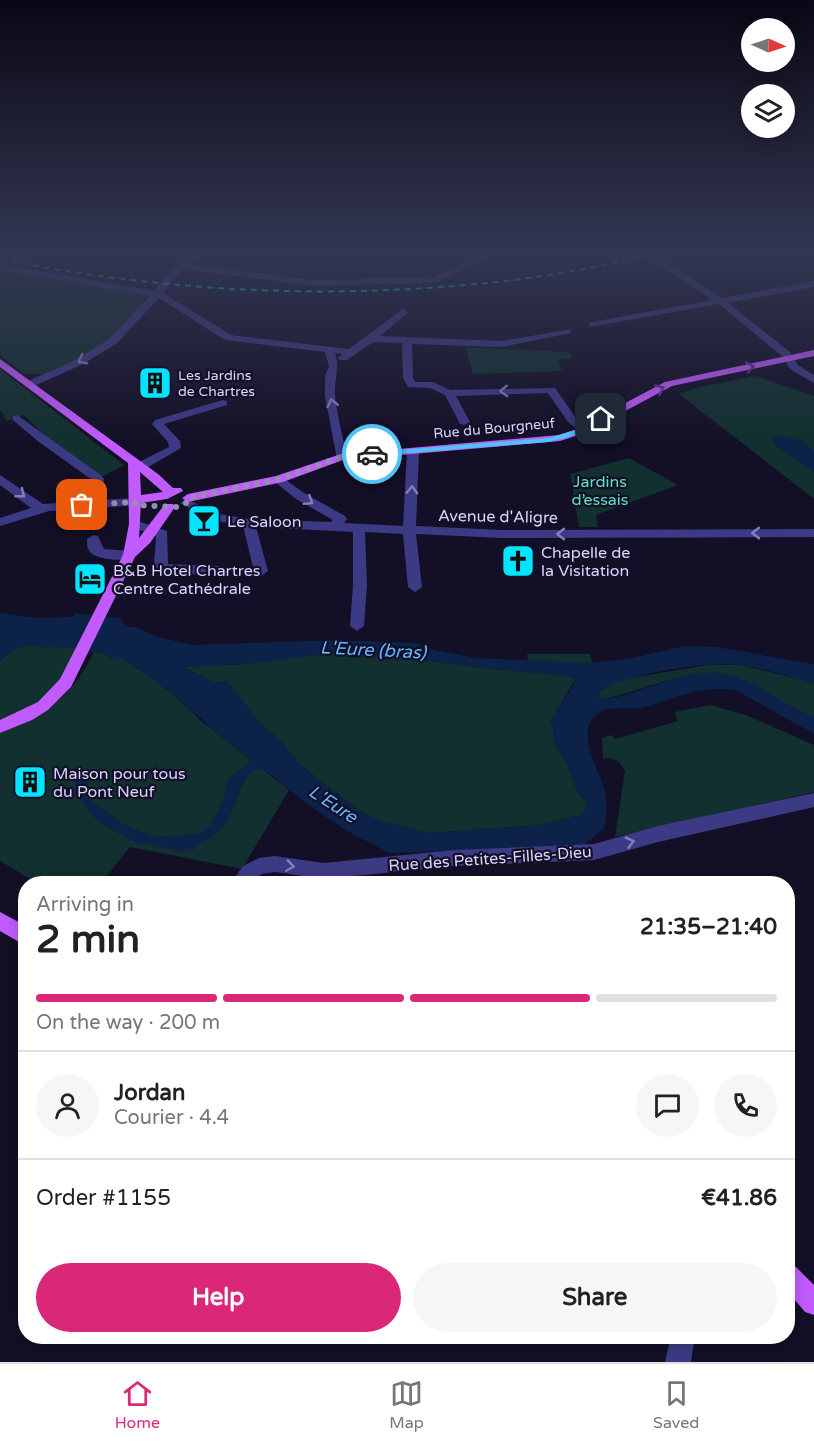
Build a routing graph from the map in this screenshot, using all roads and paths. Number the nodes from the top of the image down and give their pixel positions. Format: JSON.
{"nodes":[{"id":1,"x":137,"y":316,"type":"edge"},
{"id":2,"x":192,"y":316,"type":"edge"},
{"id":3,"x":399,"y":316,"type":"edge"},
{"id":4,"x":645,"y":316,"type":"edge"},
{"id":5,"x":739,"y":316,"type":"edge"},
{"id":6,"x":592,"y":325,"type":"dead end"},
{"id":7,"x":568,"y":331,"type":"dead end"},
{"id":8,"x":371,"y":339,"type":"junction"},
{"id":9,"x":407,"y":340,"type":"junction"},
{"id":10,"x":329,"y":350,"type":"junction"},
{"id":11,"x":349,"y":352,"type":"junction"},
{"id":12,"x":814,"y":353,"type":"edge"},
{"id":13,"x":790,"y":360,"type":"junction"},
{"id":14,"x":0,"y":362,"type":"edge"},
{"id":15,"x":334,"y":366,"type":"junction"},
{"id":16,"x":814,"y":380,"type":"edge"},
{"id":17,"x":30,"y":384,"type":"junction"},
{"id":18,"x":449,"y":393,"type":"junction"},
{"id":19,"x":223,"y":403,"type":"dead end"},
{"id":20,"x":17,"y":418,"type":"dead end"},
{"id":21,"x":464,"y":422,"type":"dead end"},
{"id":22,"x":582,"y":430,"type":"junction"},
{"id":23,"x":414,"y":451,"type":"junction"},
{"id":24,"x":341,"y":457,"type":"junction"},
{"id":25,"x":137,"y":465,"type":"junction"},
{"id":26,"x":0,"y":479,"type":"edge"},
{"id":27,"x":279,"y":479,"type":"junction"},
{"id":28,"x":166,"y":500,"type":"junction"},
{"id":29,"x":187,"y":500,"type":"junction"},
{"id":30,"x":135,"y":502,"type":"junction"},
{"id":31,"x":94,"y":505,"type":"junction"},
{"id":32,"x":41,"y":509,"type":"junction"},
{"id":33,"x":0,"y":522,"type":"edge"},
{"id":34,"x":249,"y":523,"type":"junction"},
{"id":35,"x":135,"y":524,"type":"junction"},
{"id":36,"x":334,"y":526,"type":"junction"},
{"id":37,"x":359,"y":528,"type":"junction"},
{"id":38,"x":153,"y":530,"type":"junction"},
{"id":39,"x":411,"y":530,"type":"junction"},
{"id":40,"x":814,"y":533,"type":"edge"},
{"id":41,"x":93,"y":539,"type":"dead end"},
{"id":42,"x":130,"y":555,"type":"junction"},
{"id":43,"x":218,"y":571,"type":"dead end"},
{"id":44,"x":261,"y":572,"type":"dead end"},
{"id":45,"x":416,"y":587,"type":"dead end"},
{"id":46,"x":357,"y":626,"type":"dead end"},
{"id":47,"x":0,"y":727,"type":"edge"},
{"id":48,"x":814,"y":800,"type":"edge"},
{"id":49,"x":246,"y":876,"type":"edge"},
{"id":50,"x":0,"y":921,"type":"edge"},
{"id":51,"x":18,"y":932,"type":"edge"},
{"id":52,"x":795,"y":1283,"type":"edge"},
{"id":53,"x":814,"y":1303,"type":"edge"},
{"id":54,"x":681,"y":1344,"type":"edge"},
{"id":55,"x":678,"y":1362,"type":"edge"}],
"edges":[{"from":1,"to":17,"type":"street","one_way":true},
{"from":2,"to":10,"type":"street"},
{"from":3,"to":8,"type":"street"},
{"from":4,"to":6,"type":"street"},
{"from":5,"to":13,"type":"street"},
{"from":7,"to":9,"type":"street"},
{"from":8,"to":9,"type":"street"},
{"from":8,"to":11,"type":"street"},
{"from":9,"to":18,"type":"street"},
{"from":10,"to":11,"type":"street"},
{"from":10,"to":15,"type":"street"},
{"from":11,"to":15,"type":"street"},
{"from":12,"to":13,"type":"main road","name":"Rue du Bourgneuf"},
{"from":13,"to":16,"type":"street"},
{"from":22,"to":13,"type":"main road","name":"Rue du Bourgneuf","one_way":true},
{"from":14,"to":17,"type":"main road"},
{"from":24,"to":15,"type":"street","one_way":true},
{"from":17,"to":25,"type":"main road"},
{"from":18,"to":21,"type":"street"},
{"from":22,"to":18,"type":"street","one_way":true},
{"from":19,"to":25,"type":"street"},
{"from":20,"to":31,"type":"street"},
{"from":22,"to":23,"type":"main road","name":"Rue du Bourgneuf"},
{"from":23,"to":24,"type":"main road","name":"Rue du Bourgneuf"},
{"from":39,"to":23,"type":"street","one_way":true},
{"from":24,"to":27,"type":"main road","name":"Rue du Bourgneuf"},
{"from":25,"to":28,"type":"main road"},
{"from":25,"to":30,"type":"main road"},
{"from":26,"to":32,"type":"street","one_way":true},
{"from":27,"to":29,"type":"main road","name":"Rue du Bourgneuf"},
{"from":27,"to":36,"type":"street","one_way":true},
{"from":28,"to":29,"type":"main road","name":"Rue du Bourgneuf"},
{"from":28,"to":30,"type":"main road","name":"Rue du Bourgneuf"},
{"from":28,"to":38,"type":"main road"},
{"from":29,"to":34,"type":"street","name":"Avenue d'Aligre"},
{"from":30,"to":31,"type":"street"},
{"from":30,"to":35,"type":"main road"},
{"from":31,"to":32,"type":"street"},
{"from":32,"to":33,"type":"street"},
{"from":34,"to":36,"type":"street","name":"Avenue d'Aligre"},
{"from":34,"to":44,"type":"street"},
{"from":35,"to":38,"type":"street"},
{"from":35,"to":42,"type":"main road"},
{"from":36,"to":37,"type":"street","name":"Avenue d'Aligre"},
{"from":37,"to":39,"type":"street","name":"Avenue d'Aligre"},
{"from":37,"to":46,"type":"street"},
{"from":38,"to":42,"type":"main road"},
{"from":38,"to":43,"type":"street"},
{"from":40,"to":39,"type":"street","name":"Avenue d'Aligre","one_way":true},
{"from":39,"to":45,"type":"street"},
{"from":41,"to":42,"type":"street"},
{"from":42,"to":47,"type":"main road"},
{"from":49,"to":48,"type":"street","name":"Rue des Petites-Filles-Dieu","one_way":true},
{"from":50,"to":51,"type":"main road"},
{"from":52,"to":53,"type":"main road"},
{"from":54,"to":55,"type":"street"}]}
